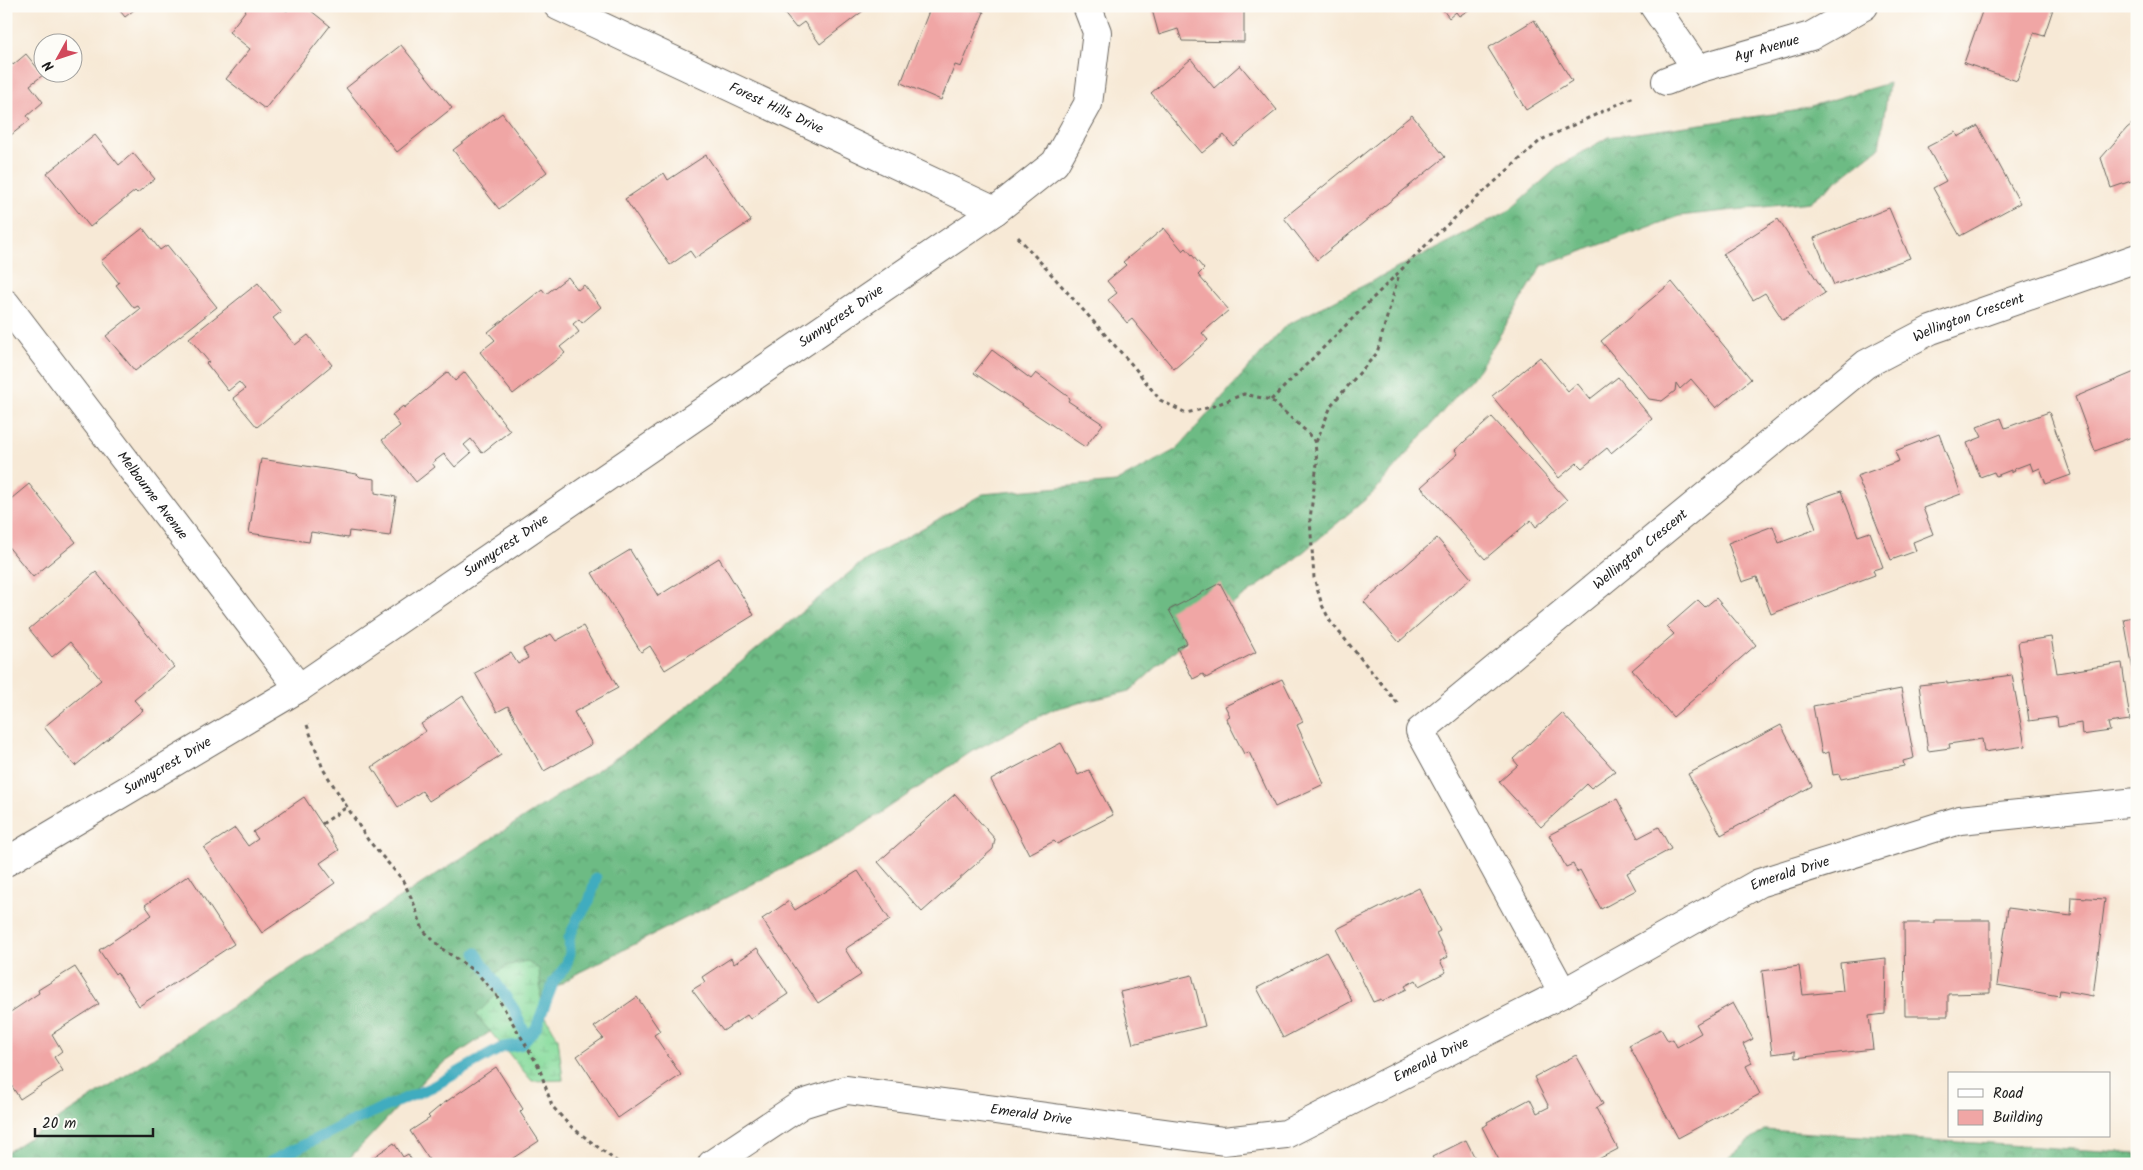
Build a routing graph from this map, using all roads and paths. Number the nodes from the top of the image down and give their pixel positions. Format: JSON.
{"nodes":[{"id":1,"x":558,"y":6,"type":"edge"},
{"id":2,"x":1087,"y":6,"type":"edge"},
{"id":3,"x":1654,"y":6,"type":"edge"},
{"id":4,"x":1864,"y":6,"type":"edge"},
{"id":5,"x":1697,"y":69,"type":"junction"},
{"id":6,"x":1666,"y":81,"type":"joint"},
{"id":7,"x":995,"y":212,"type":"junction"},
{"id":8,"x":2137,"y":258,"type":"edge"},
{"id":9,"x":1399,"y":272,"type":"junction"},
{"id":10,"x":6,"y":304,"type":"edge"},
{"id":11,"x":1271,"y":400,"type":"junction"},
{"id":12,"x":1315,"y":442,"type":"junction"},
{"id":13,"x":299,"y":688,"type":"junction"},
{"id":14,"x":1420,"y":731,"type":"junction"},
{"id":15,"x":2137,"y":802,"type":"edge"},
{"id":16,"x":347,"y":807,"type":"junction"},
{"id":17,"x":322,"y":824,"type":"dead end"},
{"id":18,"x":6,"y":862,"type":"edge"},
{"id":19,"x":1563,"y":993,"type":"junction"},
{"id":20,"x":620,"y":1164,"type":"edge"},
{"id":21,"x":712,"y":1164,"type":"edge"}],
"edges":[{"from":1,"to":7,"type":"street","name":"Forest Hills Drive"},
{"from":2,"to":7,"type":"street","name":"Sunnycrest Drive"},
{"from":3,"to":5,"type":"street"},
{"from":4,"to":5,"type":"street","name":"Ayr Avenue"},
{"from":5,"to":6,"type":"street","name":"Ayr Avenue"},
{"from":6,"to":9,"type":"path"},
{"from":7,"to":11,"type":"path"},
{"from":7,"to":13,"type":"street","name":"Sunnycrest Drive"},
{"from":8,"to":14,"type":"street","name":"Wellington Crescent"},
{"from":9,"to":11,"type":"path"},
{"from":9,"to":12,"type":"path"},
{"from":10,"to":13,"type":"street","name":"Melbourne Avenue"},
{"from":11,"to":12,"type":"path"},
{"from":12,"to":14,"type":"path"},
{"from":13,"to":16,"type":"path"},
{"from":13,"to":18,"type":"street","name":"Sunnycrest Drive"},
{"from":14,"to":19,"type":"street"},
{"from":15,"to":19,"type":"street","name":"Emerald Drive"},
{"from":16,"to":17,"type":"path"},
{"from":16,"to":20,"type":"path"},
{"from":19,"to":21,"type":"street","name":"Emerald Drive"}]}
